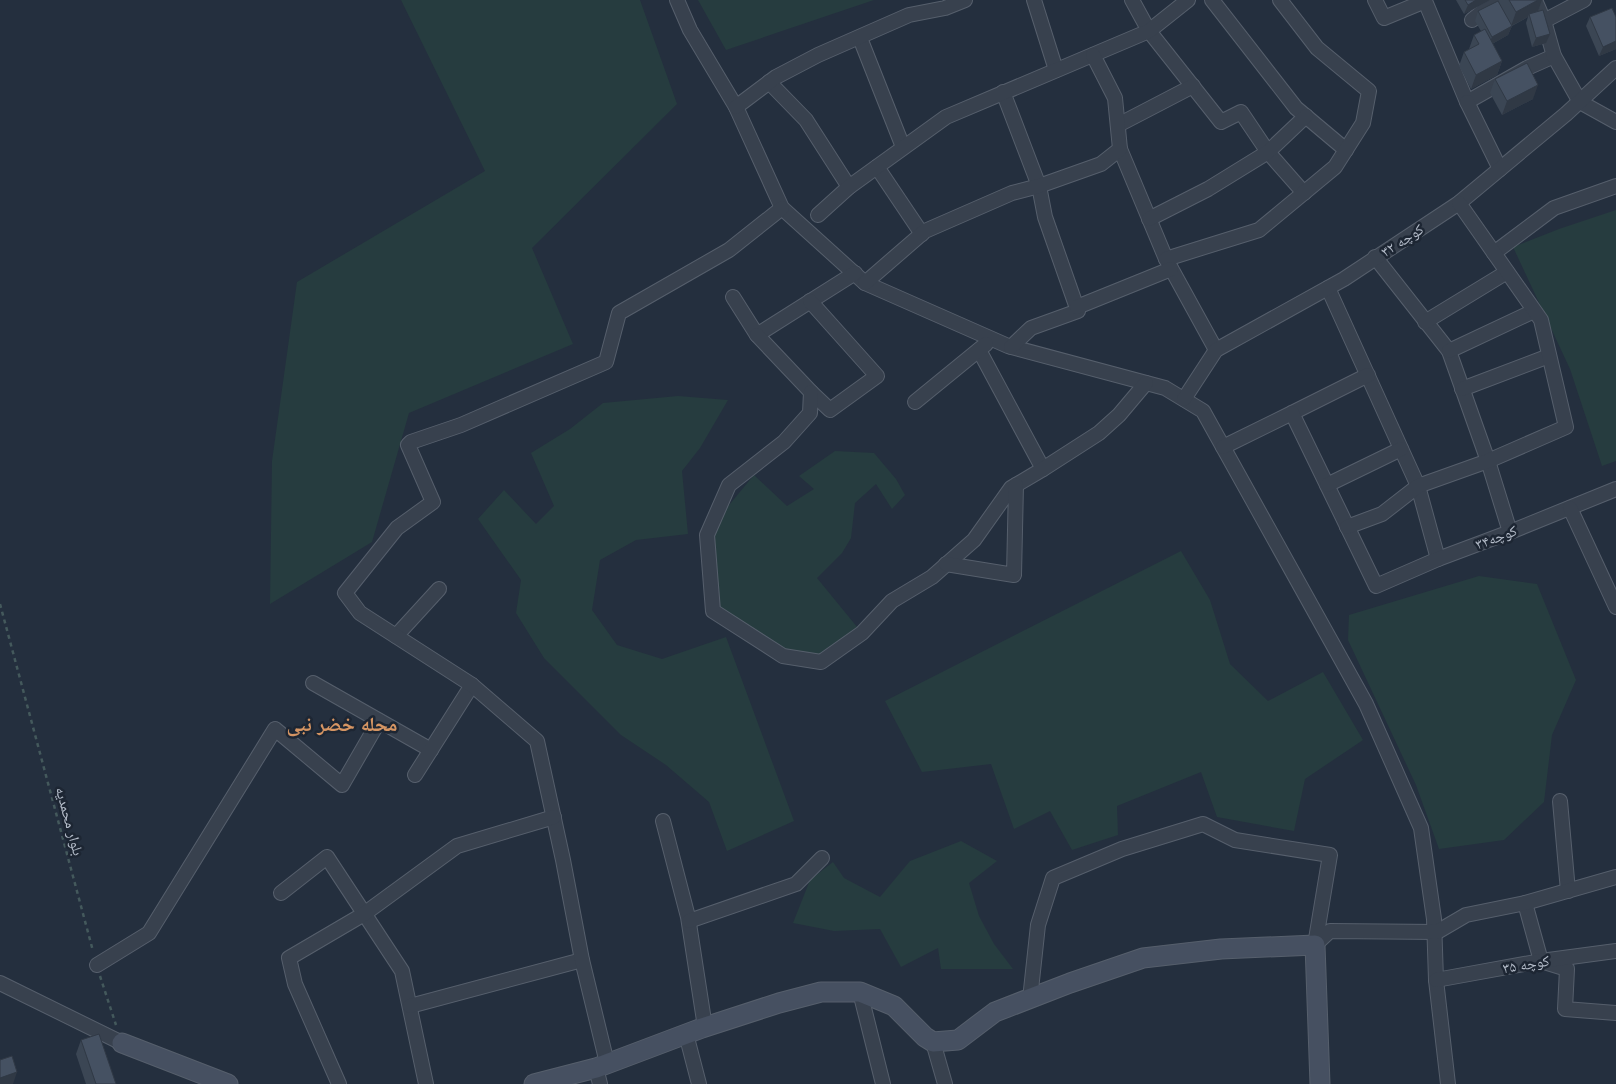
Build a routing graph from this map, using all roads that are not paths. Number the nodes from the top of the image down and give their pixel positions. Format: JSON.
{"nodes":[{"id":1,"x":677,"y":0,"type":"edge"},
{"id":2,"x":1034,"y":0,"type":"edge"},
{"id":3,"x":1132,"y":0,"type":"edge"},
{"id":4,"x":1188,"y":0,"type":"edge"},
{"id":5,"x":1212,"y":0,"type":"edge"},
{"id":6,"x":1280,"y":0,"type":"edge"},
{"id":7,"x":1375,"y":0,"type":"edge"},
{"id":8,"x":1497,"y":0,"type":"edge"},
{"id":9,"x":1535,"y":0,"type":"edge"},
{"id":10,"x":1584,"y":0,"type":"edge"},
{"id":11,"x":958,"y":1,"type":"edge"},
{"id":12,"x":1472,"y":20,"type":"dead end"},
{"id":13,"x":1544,"y":21,"type":"junction"},
{"id":14,"x":1149,"y":31,"type":"junction"},
{"id":15,"x":860,"y":38,"type":"junction"},
{"id":16,"x":1093,"y":55,"type":"junction"},
{"id":17,"x":1554,"y":56,"type":"junction"},
{"id":18,"x":1616,"y":68,"type":"edge"},
{"id":19,"x":1056,"y":70,"type":"junction"},
{"id":20,"x":770,"y":82,"type":"junction"},
{"id":21,"x":1193,"y":86,"type":"junction"},
{"id":22,"x":1002,"y":92,"type":"junction"},
{"id":23,"x":1467,"y":102,"type":"junction"},
{"id":24,"x":1580,"y":102,"type":"junction"},
{"id":25,"x":736,"y":107,"type":"junction"},
{"id":26,"x":1306,"y":116,"type":"junction"},
{"id":27,"x":1616,"y":122,"type":"edge"},
{"id":28,"x":1118,"y":125,"type":"junction"},
{"id":29,"x":903,"y":147,"type":"junction"},
{"id":30,"x":1120,"y":149,"type":"junction"},
{"id":31,"x":1346,"y":150,"type":"junction"},
{"id":32,"x":1268,"y":152,"type":"junction"},
{"id":33,"x":877,"y":167,"type":"junction"},
{"id":34,"x":1500,"y":169,"type":"junction"},
{"id":35,"x":1039,"y":186,"type":"junction"},
{"id":36,"x":1616,"y":186,"type":"edge"},
{"id":37,"x":849,"y":187,"type":"junction"},
{"id":38,"x":1304,"y":193,"type":"junction"},
{"id":39,"x":1459,"y":203,"type":"junction"},
{"id":40,"x":782,"y":208,"type":"junction"},
{"id":41,"x":818,"y":215,"type":"dead end"},
{"id":42,"x":1149,"y":219,"type":"junction"},
{"id":43,"x":922,"y":234,"type":"junction"},
{"id":44,"x":1494,"y":253,"type":"junction"},
{"id":45,"x":1375,"y":257,"type":"junction"},
{"id":46,"x":1169,"y":264,"type":"junction"},
{"id":47,"x":1507,"y":272,"type":"junction"},
{"id":48,"x":860,"y":278,"type":"junction"},
{"id":49,"x":1328,"y":288,"type":"junction"},
{"id":50,"x":733,"y":297,"type":"dead end"},
{"id":51,"x":810,"y":301,"type":"junction"},
{"id":52,"x":1077,"y":308,"type":"junction"},
{"id":53,"x":1534,"y":310,"type":"junction"},
{"id":54,"x":1425,"y":322,"type":"junction"},
{"id":55,"x":758,"y":335,"type":"junction"},
{"id":56,"x":993,"y":339,"type":"junction"},
{"id":57,"x":1011,"y":347,"type":"junction"},
{"id":58,"x":979,"y":350,"type":"junction"},
{"id":59,"x":1216,"y":350,"type":"junction"},
{"id":60,"x":1449,"y":351,"type":"junction"},
{"id":61,"x":1549,"y":356,"type":"junction"},
{"id":62,"x":1368,"y":375,"type":"junction"},
{"id":63,"x":1146,"y":383,"type":"junction"},
{"id":64,"x":1462,"y":389,"type":"junction"},
{"id":65,"x":811,"y":392,"type":"junction"},
{"id":66,"x":1184,"y":399,"type":"junction"},
{"id":67,"x":915,"y":402,"type":"dead end"},
{"id":68,"x":1292,"y":414,"type":"junction"},
{"id":69,"x":1223,"y":447,"type":"junction"},
{"id":70,"x":1401,"y":449,"type":"junction"},
{"id":71,"x":1488,"y":461,"type":"junction"},
{"id":72,"x":1043,"y":469,"type":"junction"},
{"id":73,"x":1016,"y":486,"type":"junction"},
{"id":74,"x":1327,"y":486,"type":"junction"},
{"id":75,"x":1418,"y":486,"type":"junction"},
{"id":76,"x":1616,"y":489,"type":"edge"},
{"id":77,"x":1570,"y":508,"type":"junction"},
{"id":78,"x":1347,"y":527,"type":"junction"},
{"id":79,"x":1510,"y":532,"type":"junction"},
{"id":80,"x":1438,"y":559,"type":"junction"},
{"id":81,"x":946,"y":564,"type":"junction"},
{"id":82,"x":439,"y":589,"type":"dead end"},
{"id":83,"x":1616,"y":607,"type":"edge"},
{"id":84,"x":396,"y":636,"type":"junction"},
{"id":85,"x":312,"y":684,"type":"dead end"},
{"id":86,"x":472,"y":685,"type":"junction"},
{"id":87,"x":379,"y":721,"type":"junction"},
{"id":88,"x":431,"y":750,"type":"junction"},
{"id":89,"x":415,"y":775,"type":"dead end"},
{"id":90,"x":1560,"y":801,"type":"dead end"},
{"id":91,"x":554,"y":817,"type":"junction"},
{"id":92,"x":663,"y":821,"type":"dead end"},
{"id":93,"x":822,"y":858,"type":"dead end"},
{"id":94,"x":1616,"y":877,"type":"edge"},
{"id":95,"x":1568,"y":891,"type":"junction"},
{"id":96,"x":281,"y":893,"type":"dead end"},
{"id":97,"x":1525,"y":903,"type":"junction"},
{"id":98,"x":364,"y":914,"type":"junction"},
{"id":99,"x":689,"y":921,"type":"junction"},
{"id":100,"x":1434,"y":932,"type":"junction"},
{"id":101,"x":1315,"y":945,"type":"junction"},
{"id":102,"x":1616,"y":951,"type":"edge"},
{"id":103,"x":582,"y":960,"type":"junction"},
{"id":104,"x":1541,"y":961,"type":"junction"},
{"id":105,"x":97,"y":965,"type":"road end"},
{"id":106,"x":1436,"y":980,"type":"junction"},
{"id":107,"x":0,"y":983,"type":"edge"},
{"id":108,"x":860,"y":992,"type":"junction"},
{"id":109,"x":1030,"y":999,"type":"junction"},
{"id":110,"x":410,"y":1006,"type":"junction"},
{"id":111,"x":1616,"y":1013,"type":"edge"},
{"id":112,"x":705,"y":1027,"type":"junction"},
{"id":113,"x":686,"y":1034,"type":"junction"},
{"id":114,"x":934,"y":1042,"type":"junction"},
{"id":115,"x":122,"y":1043,"type":"joint"},
{"id":116,"x":601,"y":1072,"type":"edge"},
{"id":117,"x":228,"y":1084,"type":"edge"},
{"id":118,"x":339,"y":1084,"type":"edge"},
{"id":119,"x":426,"y":1084,"type":"edge"},
{"id":120,"x":534,"y":1084,"type":"edge"},
{"id":121,"x":699,"y":1084,"type":"edge"},
{"id":122,"x":883,"y":1084,"type":"edge"},
{"id":123,"x":945,"y":1084,"type":"edge"},
{"id":124,"x":1320,"y":1084,"type":"edge"},
{"id":125,"x":1448,"y":1084,"type":"edge"}],
"edges":[{"from":1,"to":25,"type":"street"},
{"from":2,"to":19,"type":"street"},
{"from":3,"to":14,"type":"street"},
{"from":4,"to":14,"type":"street"},
{"from":5,"to":26,"type":"street"},
{"from":6,"to":31,"type":"street"},
{"from":7,"to":23,"type":"street"},
{"from":8,"to":12,"type":"street"},
{"from":9,"to":13,"type":"street"},
{"from":10,"to":13,"type":"street"},
{"from":11,"to":15,"type":"street"},
{"from":13,"to":17,"type":"street"},
{"from":14,"to":16,"type":"street"},
{"from":14,"to":21,"type":"street"},
{"from":15,"to":20,"type":"street"},
{"from":15,"to":29,"type":"street"},
{"from":16,"to":19,"type":"street"},
{"from":16,"to":28,"type":"street"},
{"from":17,"to":23,"type":"street"},
{"from":17,"to":24,"type":"street"},
{"from":18,"to":24,"type":"street","name":"کوچه ۳۲"},
{"from":19,"to":22,"type":"street"},
{"from":20,"to":25,"type":"street"},
{"from":20,"to":37,"type":"street"},
{"from":21,"to":28,"type":"street"},
{"from":21,"to":32,"type":"street"},
{"from":22,"to":29,"type":"street"},
{"from":22,"to":35,"type":"street"},
{"from":23,"to":34,"type":"street"},
{"from":24,"to":27,"type":"street"},
{"from":24,"to":34,"type":"street","name":"کوچه ۳۲"},
{"from":25,"to":40,"type":"street"},
{"from":26,"to":31,"type":"street"},
{"from":26,"to":32,"type":"street"},
{"from":28,"to":30,"type":"street"},
{"from":29,"to":33,"type":"street"},
{"from":30,"to":35,"type":"street"},
{"from":30,"to":42,"type":"street"},
{"from":31,"to":38,"type":"street"},
{"from":32,"to":38,"type":"street"},
{"from":32,"to":42,"type":"street"},
{"from":33,"to":37,"type":"street"},
{"from":33,"to":43,"type":"street"},
{"from":34,"to":39,"type":"street","name":"کوچه ۳۲"},
{"from":35,"to":43,"type":"street"},
{"from":35,"to":52,"type":"street"},
{"from":36,"to":44,"type":"street"},
{"from":37,"to":41,"type":"street"},
{"from":38,"to":46,"type":"street"},
{"from":39,"to":44,"type":"street"},
{"from":39,"to":45,"type":"street","name":"کوچه ۳۲"},
{"from":40,"to":48,"type":"street"},
{"from":40,"to":84,"type":"street"},
{"from":42,"to":46,"type":"street"},
{"from":43,"to":48,"type":"street"},
{"from":44,"to":47,"type":"street"},
{"from":45,"to":49,"type":"street","name":"کوچه ۳۲"},
{"from":45,"to":54,"type":"street"},
{"from":46,"to":52,"type":"street"},
{"from":46,"to":59,"type":"street"},
{"from":47,"to":53,"type":"street"},
{"from":47,"to":54,"type":"street"},
{"from":48,"to":51,"type":"street"},
{"from":48,"to":56,"type":"street"},
{"from":49,"to":59,"type":"street","name":"کوچه ۳۲"},
{"from":49,"to":62,"type":"street"},
{"from":50,"to":55,"type":"street"},
{"from":51,"to":55,"type":"street"},
{"from":51,"to":65,"type":"street"},
{"from":52,"to":57,"type":"street"},
{"from":53,"to":60,"type":"street"},
{"from":53,"to":61,"type":"street"},
{"from":54,"to":60,"type":"street"},
{"from":55,"to":65,"type":"street"},
{"from":56,"to":57,"type":"street"},
{"from":56,"to":58,"type":"street"},
{"from":57,"to":63,"type":"street"},
{"from":58,"to":67,"type":"street"},
{"from":58,"to":72,"type":"street"},
{"from":59,"to":66,"type":"street","name":"کوچه ۳۲"},
{"from":60,"to":64,"type":"street"},
{"from":61,"to":64,"type":"street"},
{"from":61,"to":71,"type":"street"},
{"from":62,"to":68,"type":"street"},
{"from":62,"to":70,"type":"street"},
{"from":63,"to":66,"type":"street"},
{"from":63,"to":72,"type":"street"},
{"from":64,"to":71,"type":"street"},
{"from":65,"to":81,"type":"street"},
{"from":66,"to":69,"type":"street"},
{"from":68,"to":69,"type":"street"},
{"from":68,"to":74,"type":"street"},
{"from":69,"to":100,"type":"street"},
{"from":70,"to":74,"type":"street"},
{"from":70,"to":75,"type":"street"},
{"from":71,"to":75,"type":"street"},
{"from":71,"to":79,"type":"street"},
{"from":72,"to":73,"type":"street"},
{"from":73,"to":81,"type":"street"},
{"from":73,"to":81,"type":"street"},
{"from":74,"to":78,"type":"street"},
{"from":75,"to":78,"type":"street"},
{"from":75,"to":80,"type":"street"},
{"from":76,"to":77,"type":"street","name":"کوچه۳۴"},
{"from":77,"to":79,"type":"street","name":"کوچه۳۴"},
{"from":77,"to":83,"type":"street"},
{"from":78,"to":80,"type":"street","name":"کوچه۳۴"},
{"from":79,"to":80,"type":"street","name":"کوچه۳۴"},
{"from":82,"to":84,"type":"street"},
{"from":84,"to":86,"type":"street"},
{"from":85,"to":87,"type":"street"},
{"from":86,"to":88,"type":"street"},
{"from":86,"to":91,"type":"street"},
{"from":87,"to":88,"type":"street"},
{"from":87,"to":105,"type":"street"},
{"from":88,"to":89,"type":"street"},
{"from":90,"to":95,"type":"street"},
{"from":91,"to":98,"type":"street"},
{"from":91,"to":103,"type":"street"},
{"from":92,"to":99,"type":"street"},
{"from":93,"to":99,"type":"street"},
{"from":94,"to":95,"type":"street"},
{"from":95,"to":97,"type":"street"},
{"from":96,"to":98,"type":"street"},
{"from":97,"to":100,"type":"street"},
{"from":97,"to":104,"type":"street"},
{"from":98,"to":110,"type":"street"},
{"from":98,"to":118,"type":"street"},
{"from":99,"to":112,"type":"street"},
{"from":100,"to":101,"type":"street"},
{"from":100,"to":106,"type":"street"},
{"from":101,"to":109,"type":"street"},
{"from":101,"to":109,"type":"street"},
{"from":101,"to":124,"type":"street"},
{"from":102,"to":104,"type":"street","name":"کوچه ۳۵"},
{"from":103,"to":110,"type":"street"},
{"from":103,"to":116,"type":"street"},
{"from":104,"to":106,"type":"street","name":"کوچه ۳۵"},
{"from":104,"to":111,"type":"street"},
{"from":106,"to":125,"type":"street"},
{"from":107,"to":115,"type":"street"},
{"from":108,"to":112,"type":"street"},
{"from":108,"to":114,"type":"street"},
{"from":108,"to":122,"type":"street"},
{"from":109,"to":114,"type":"street"},
{"from":110,"to":119,"type":"street"},
{"from":112,"to":113,"type":"street"},
{"from":113,"to":116,"type":"street"},
{"from":113,"to":121,"type":"street"},
{"from":114,"to":123,"type":"street"},
{"from":115,"to":117,"type":"street"},
{"from":116,"to":120,"type":"street"}]}
